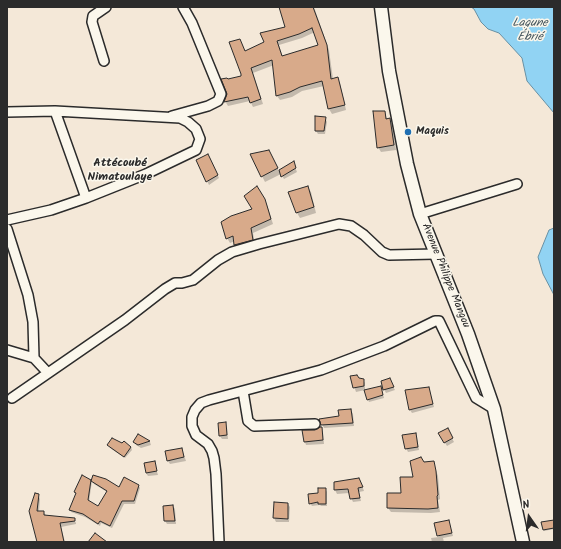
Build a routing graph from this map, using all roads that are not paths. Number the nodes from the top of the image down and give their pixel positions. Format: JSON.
{"nodes":[{"id":1,"x":106,"y":7,"type":"edge"},
{"id":2,"x":183,"y":7,"type":"edge"},
{"id":3,"x":381,"y":7,"type":"edge"},
{"id":4,"x":104,"y":61,"type":"dead end"},
{"id":5,"x":55,"y":111,"type":"junction"},
{"id":6,"x":7,"y":112,"type":"edge"},
{"id":7,"x":165,"y":118,"type":"junction"},
{"id":8,"x":517,"y":184,"type":"dead end"},
{"id":9,"x":86,"y":198,"type":"junction"},
{"id":10,"x":420,"y":214,"type":"junction"},
{"id":11,"x":7,"y":220,"type":"edge"},
{"id":12,"x":7,"y":229,"type":"edge"},
{"id":13,"x":436,"y":254,"type":"junction"},
{"id":14,"x":7,"y":350,"type":"edge"},
{"id":15,"x":34,"y":358,"type":"junction"},
{"id":16,"x":48,"y":373,"type":"junction"},
{"id":17,"x":243,"y":391,"type":"junction"},
{"id":18,"x":12,"y":398,"type":"dead end"},
{"id":19,"x":494,"y":409,"type":"junction"},
{"id":20,"x":315,"y":424,"type":"dead end"},
{"id":21,"x":219,"y":542,"type":"edge"},
{"id":22,"x":522,"y":542,"type":"edge"}],
"edges":[{"from":1,"to":4,"type":"street"},
{"from":2,"to":7,"type":"street"},
{"from":3,"to":10,"type":"street","name":"Avenue Philippe Mangou"},
{"from":5,"to":6,"type":"street"},
{"from":5,"to":7,"type":"street"},
{"from":5,"to":9,"type":"street"},
{"from":7,"to":9,"type":"street"},
{"from":8,"to":10,"type":"street"},
{"from":9,"to":11,"type":"street"},
{"from":10,"to":13,"type":"street","name":"Avenue Philippe Mangou"},
{"from":12,"to":15,"type":"street"},
{"from":13,"to":16,"type":"street"},
{"from":13,"to":19,"type":"street","name":"Avenue Philippe Mangou"},
{"from":14,"to":15,"type":"street"},
{"from":15,"to":16,"type":"street"},
{"from":16,"to":18,"type":"street"},
{"from":17,"to":19,"type":"street"},
{"from":17,"to":20,"type":"street"},
{"from":17,"to":21,"type":"street"},
{"from":19,"to":22,"type":"street","name":"Avenue Philippe Mangou"}]}
